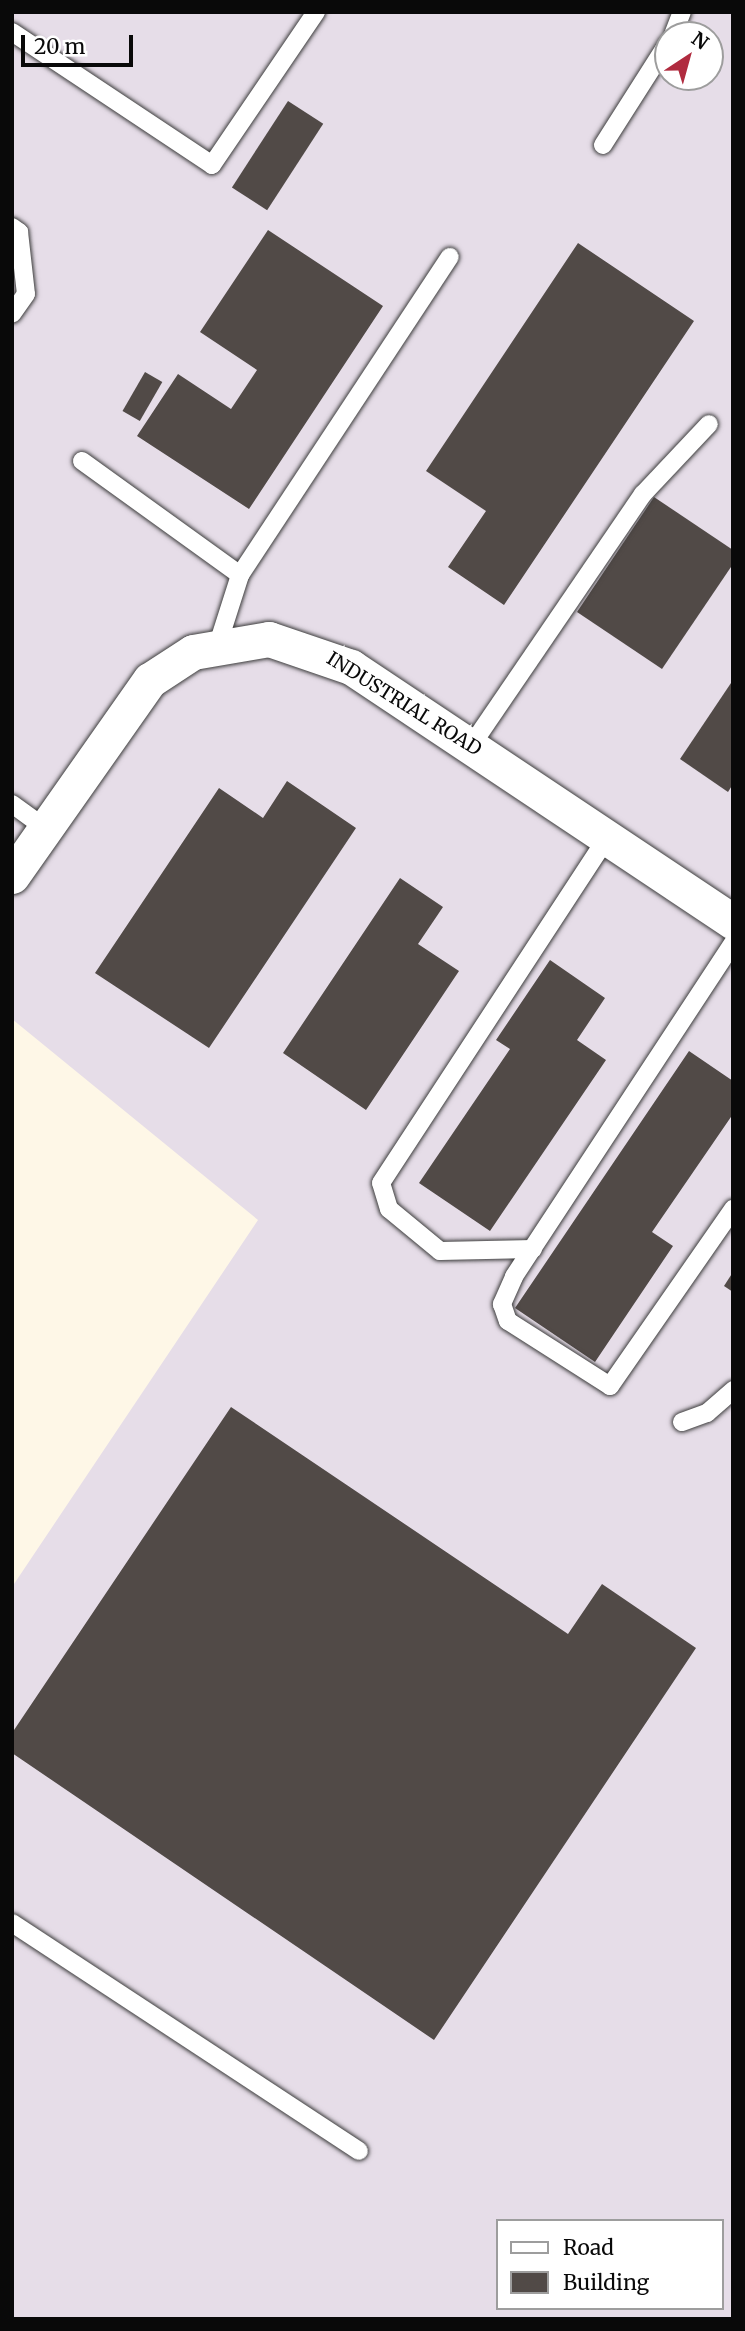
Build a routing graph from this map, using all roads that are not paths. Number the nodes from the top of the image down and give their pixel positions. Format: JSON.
{"nodes":[{"id":1,"x":316,"y":12,"type":"edge"},
{"id":2,"x":12,"y":32,"type":"edge"},
{"id":3,"x":654,"y":65,"type":"edge"},
{"id":4,"x":603,"y":145,"type":"dead end"},
{"id":5,"x":12,"y":228,"type":"edge"},
{"id":6,"x":450,"y":257,"type":"dead end"},
{"id":7,"x":12,"y":314,"type":"edge"},
{"id":8,"x":709,"y":424,"type":"dead end"},
{"id":9,"x":82,"y":461,"type":"dead end"},
{"id":10,"x":240,"y":575,"type":"junction"},
{"id":11,"x":218,"y":644,"type":"junction"},
{"id":12,"x":471,"y":746,"type":"junction"},
{"id":13,"x":12,"y":804,"type":"edge"},
{"id":14,"x":45,"y":828,"type":"junction"},
{"id":15,"x":607,"y":838,"type":"junction"},
{"id":16,"x":12,"y":876,"type":"edge"},
{"id":17,"x":733,"y":922,"type":"edge"},
{"id":18,"x":733,"y":943,"type":"edge"},
{"id":19,"x":733,"y":1209,"type":"edge"},
{"id":20,"x":533,"y":1249,"type":"junction"},
{"id":21,"x":733,"y":1390,"type":"edge"},
{"id":22,"x":681,"y":1422,"type":"dead end"},
{"id":23,"x":12,"y":1923,"type":"edge"},
{"id":24,"x":359,"y":2151,"type":"dead end"}],
"edges":[{"from":1,"to":2,"type":"lane"},
{"from":3,"to":4,"type":"lane"},
{"from":5,"to":7,"type":"lane"},
{"from":6,"to":10,"type":"lane"},
{"from":8,"to":12,"type":"lane"},
{"from":9,"to":10,"type":"lane"},
{"from":10,"to":11,"type":"lane"},
{"from":11,"to":12,"type":"street","name":"INDUSTRIAL ROAD"},
{"from":11,"to":14,"type":"street","name":"INDUSTRIAL ROAD"},
{"from":12,"to":15,"type":"street","name":"INDUSTRIAL ROAD"},
{"from":13,"to":14,"type":"lane"},
{"from":14,"to":16,"type":"street","name":"INDUSTRIAL ROAD"},
{"from":15,"to":17,"type":"street","name":"INDUSTRIAL ROAD"},
{"from":15,"to":20,"type":"lane"},
{"from":18,"to":20,"type":"lane"},
{"from":19,"to":20,"type":"lane"},
{"from":21,"to":22,"type":"lane"},
{"from":23,"to":24,"type":"lane"}]}
